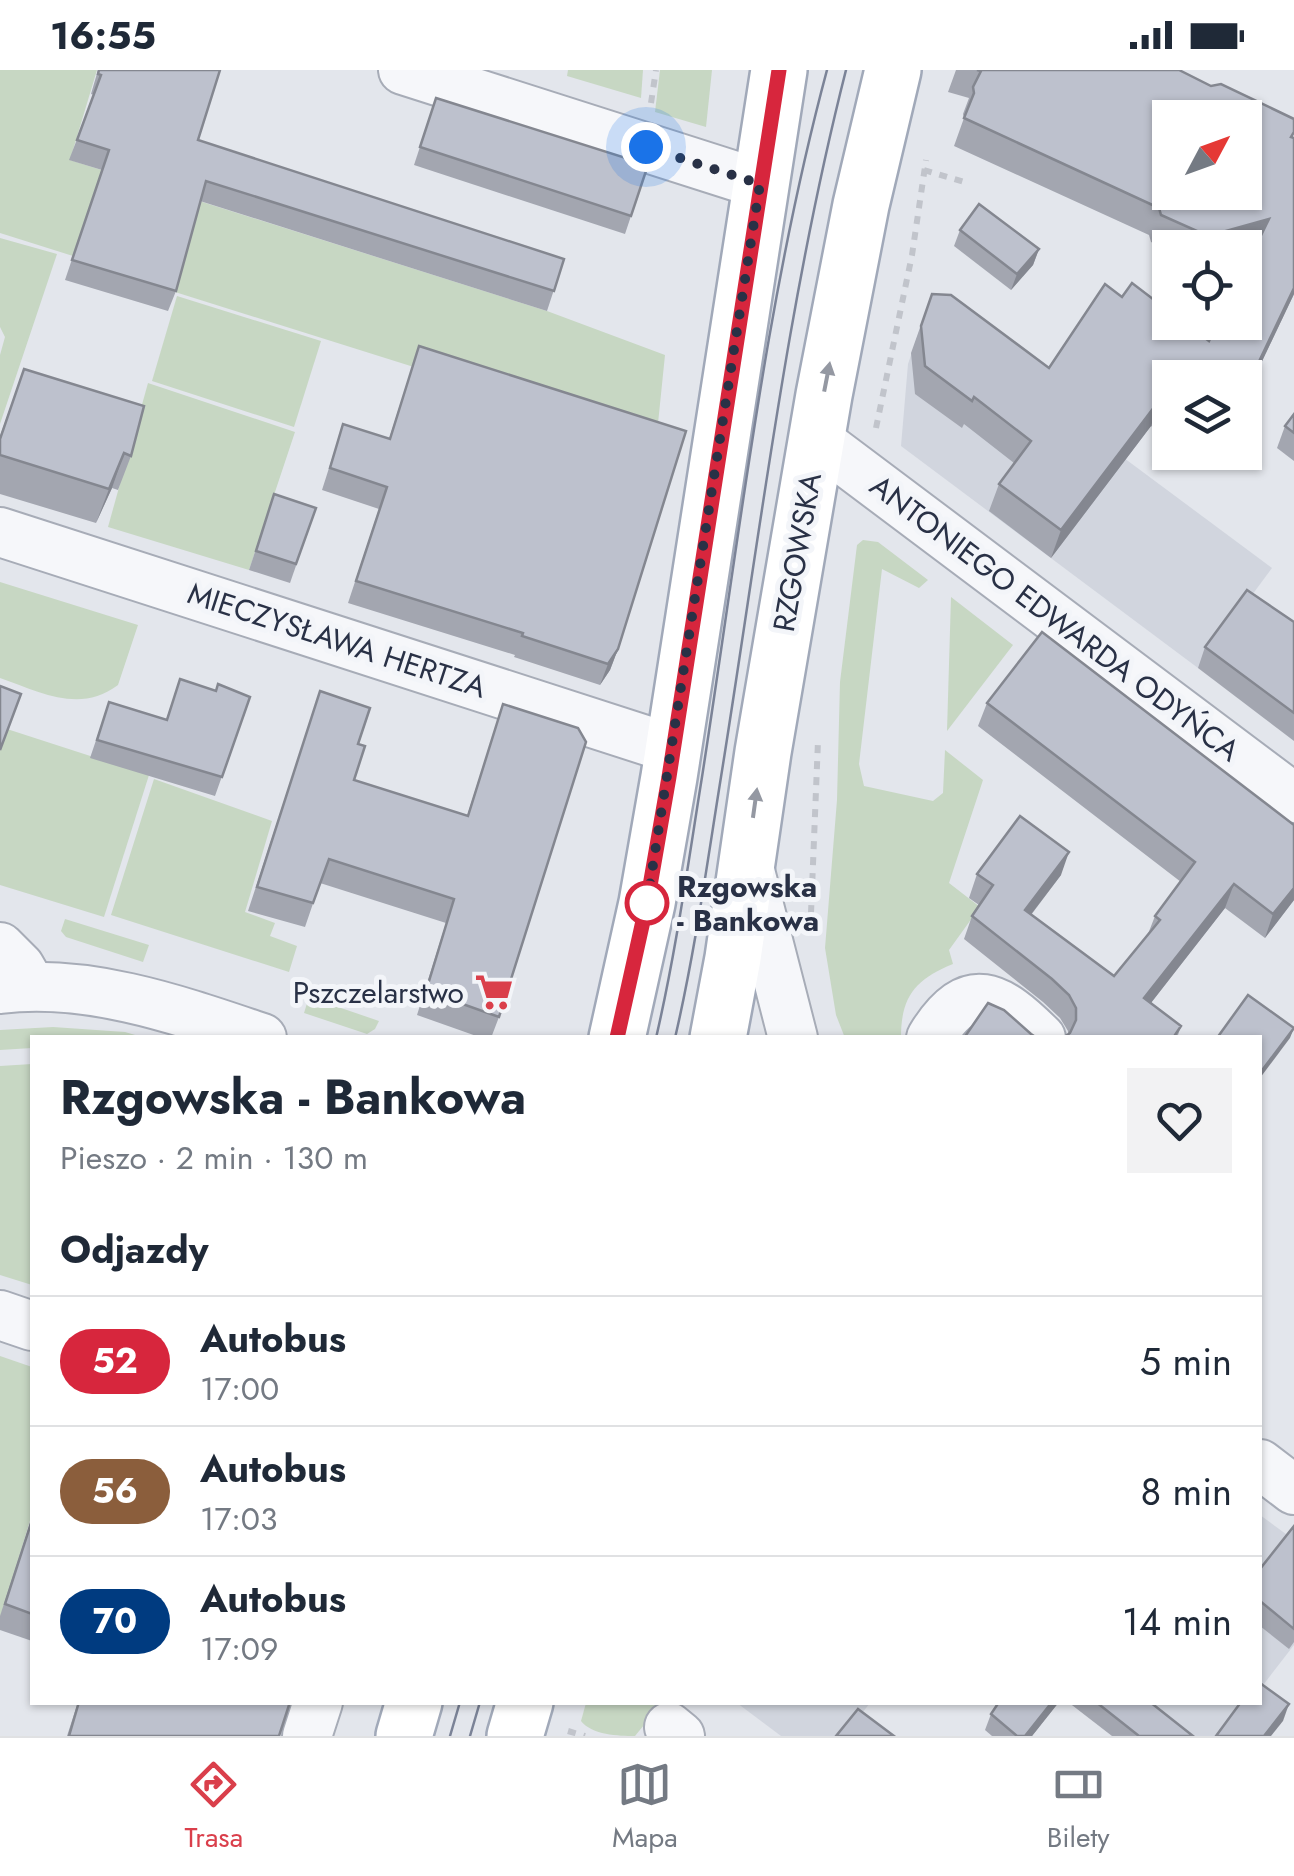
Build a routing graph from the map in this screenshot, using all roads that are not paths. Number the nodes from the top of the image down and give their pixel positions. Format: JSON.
{"nodes":[{"id":1,"x":403,"y":70,"type":"edge"},
{"id":2,"x":779,"y":70,"type":"edge"},
{"id":3,"x":892,"y":70,"type":"edge"},
{"id":4,"x":760,"y":184,"type":"junction"},
{"id":5,"x":816,"y":438,"type":"junction"},
{"id":6,"x":0,"y":532,"type":"edge"},
{"id":7,"x":673,"y":749,"type":"junction"},
{"id":8,"x":1294,"y":798,"type":"edge"},
{"id":9,"x":747,"y":862,"type":"junction"},
{"id":10,"x":0,"y":947,"type":"edge"},
{"id":11,"x":15,"y":987,"type":"edge"},
{"id":12,"x":252,"y":1035,"type":"edge"},
{"id":13,"x":618,"y":1035,"type":"edge"},
{"id":14,"x":718,"y":1035,"type":"edge"},
{"id":15,"x":792,"y":1035,"type":"edge"},
{"id":16,"x":933,"y":1035,"type":"edge"},
{"id":17,"x":1037,"y":1035,"type":"edge"},
{"id":18,"x":0,"y":1315,"type":"edge"},
{"id":19,"x":30,"y":1325,"type":"edge"},
{"id":20,"x":1262,"y":1466,"type":"edge"},
{"id":21,"x":1294,"y":1490,"type":"edge"},
{"id":22,"x":317,"y":1705,"type":"edge"},
{"id":23,"x":413,"y":1705,"type":"edge"},
{"id":24,"x":547,"y":1717,"type":"edge"},
{"id":25,"x":307,"y":1736,"type":"edge"},
{"id":26,"x":404,"y":1736,"type":"edge"},
{"id":27,"x":514,"y":1736,"type":"edge"}],
"edges":[{"from":1,"to":4,"type":"street"},
{"from":2,"to":4,"type":"main road"},
{"from":5,"to":3,"type":"main road","name":"RZGOWSKA","one_way":true},
{"from":4,"to":7,"type":"main road"},
{"from":5,"to":8,"type":"street","name":"ANTONIEGO EDWARDA ODYŃCA"},
{"from":9,"to":5,"type":"main road","name":"RZGOWSKA","one_way":true},
{"from":6,"to":7,"type":"street","name":"MIECZYSŁAWA HERTZA"},
{"from":7,"to":13,"type":"main road"},
{"from":9,"to":14,"type":"main road","name":"RZGOWSKA"},
{"from":9,"to":15,"type":"street"},
{"from":10,"to":11,"type":"street"},
{"from":11,"to":12,"type":"street"},
{"from":16,"to":17,"type":"street"},
{"from":18,"to":19,"type":"street"},
{"from":20,"to":21,"type":"street"},
{"from":22,"to":25,"type":"street"},
{"from":23,"to":26,"type":"main road"},
{"from":24,"to":27,"type":"main road"}]}
